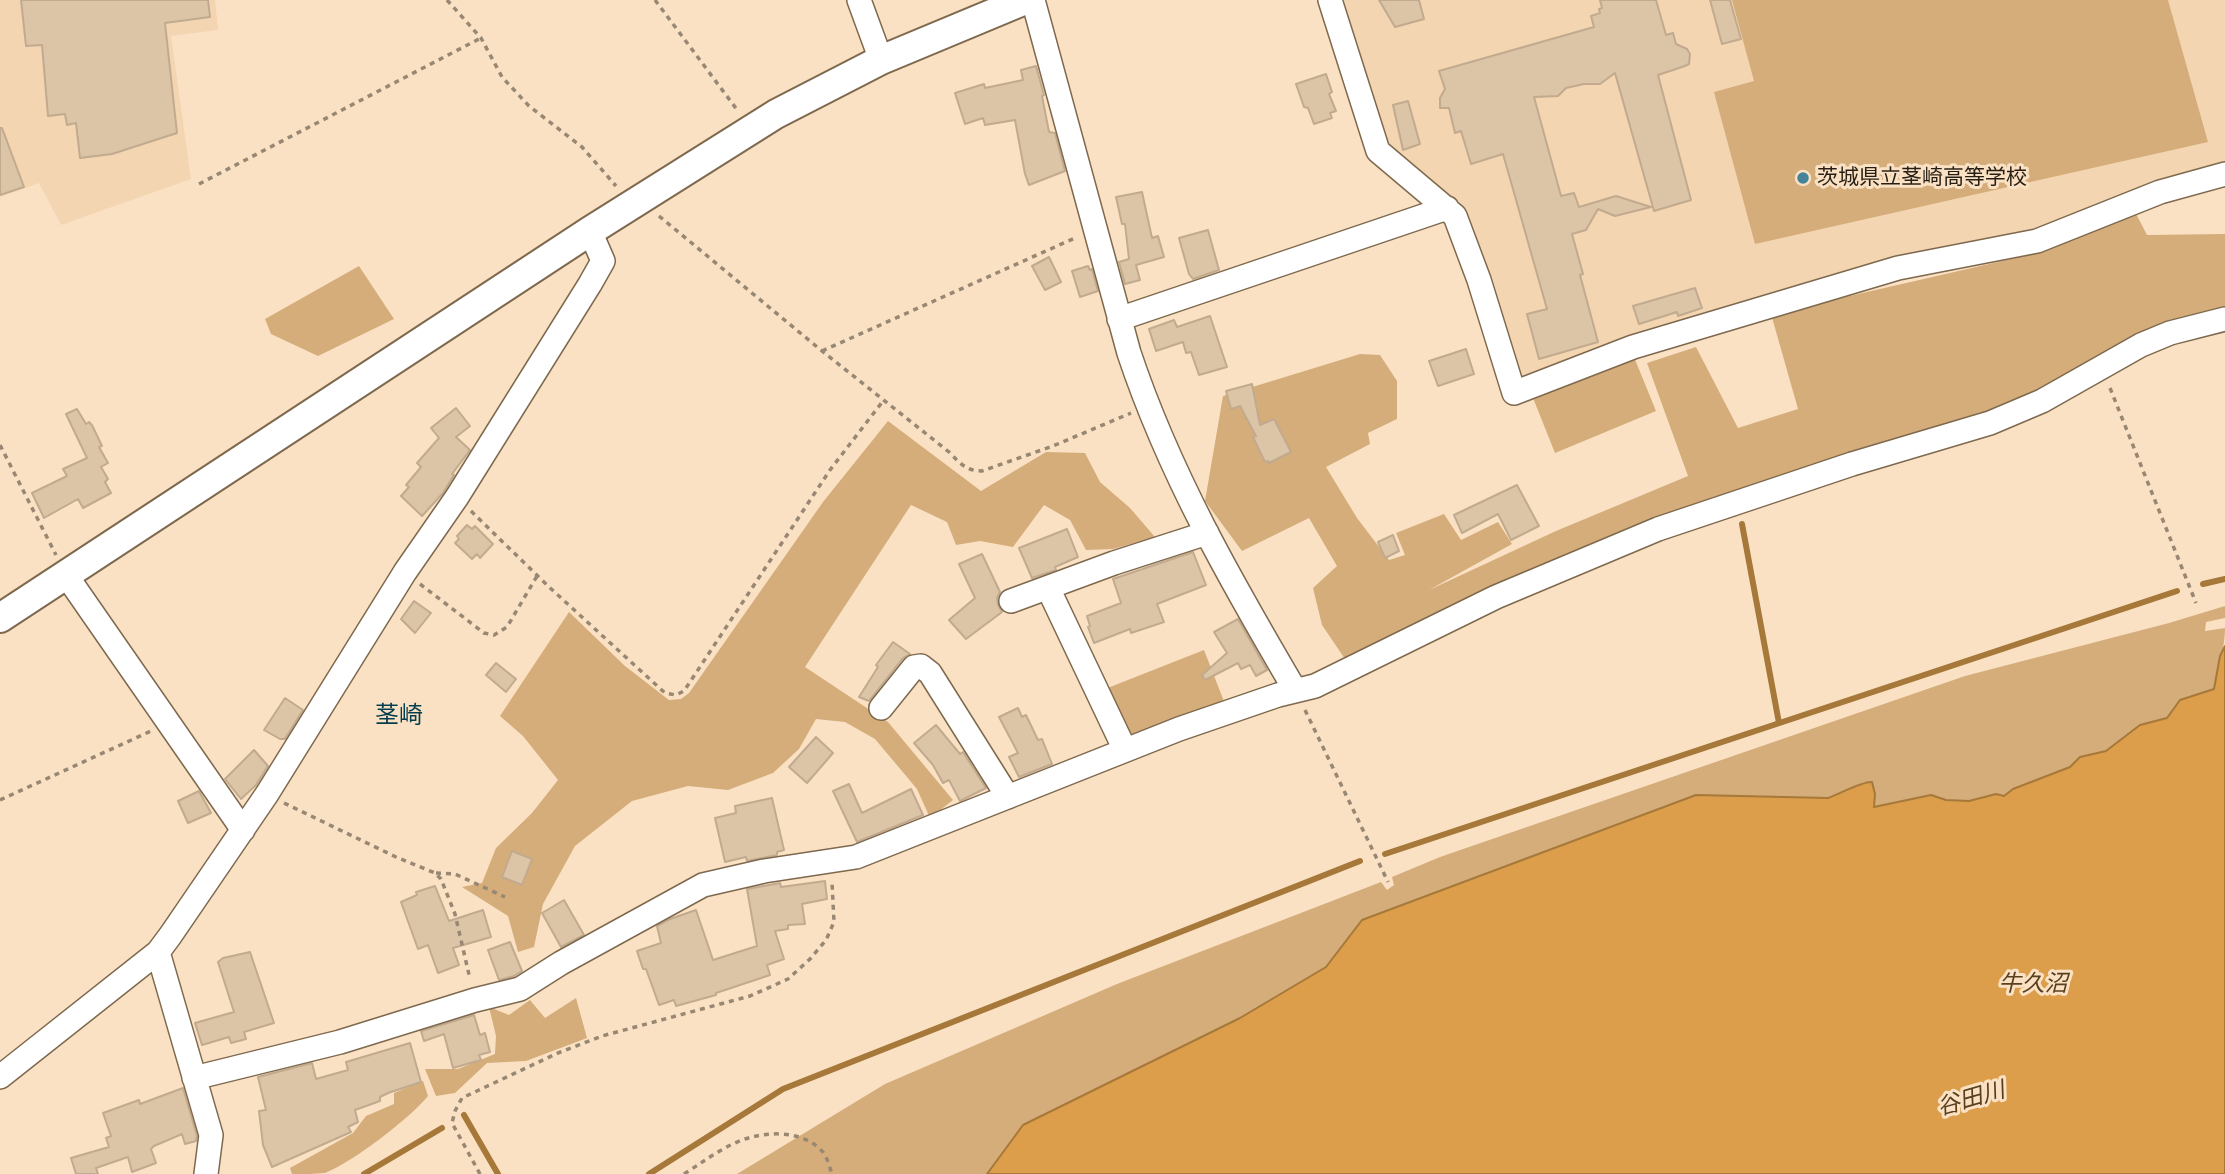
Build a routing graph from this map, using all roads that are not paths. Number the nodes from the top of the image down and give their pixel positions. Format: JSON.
{"nodes":[{"id":1,"x":859,"y":0,"type":"edge"},
{"id":2,"x":1026,"y":0,"type":"edge"},
{"id":3,"x":1033,"y":0,"type":"edge"},
{"id":4,"x":1330,"y":0,"type":"edge"},
{"id":5,"x":881,"y":60,"type":"junction"},
{"id":6,"x":2225,"y":174,"type":"edge"},
{"id":7,"x":1447,"y":208,"type":"junction"},
{"id":8,"x":590,"y":231,"type":"junction"},
{"id":9,"x":1119,"y":319,"type":"junction"},
{"id":10,"x":2225,"y":319,"type":"edge"},
{"id":11,"x":1207,"y":533,"type":"junction"},
{"id":12,"x":66,"y":575,"type":"junction"},
{"id":13,"x":1048,"y":588,"type":"junction"},
{"id":14,"x":1011,"y":601,"type":"dead end"},
{"id":15,"x":0,"y":618,"type":"edge"},
{"id":16,"x":1295,"y":690,"type":"junction"},
{"id":17,"x":881,"y":708,"type":"dead end"},
{"id":18,"x":1125,"y":750,"type":"junction"},
{"id":19,"x":1008,"y":797,"type":"junction"},
{"id":20,"x":243,"y":830,"type":"junction"},
{"id":21,"x":158,"y":952,"type":"junction"},
{"id":22,"x":0,"y":1077,"type":"edge"},
{"id":23,"x":194,"y":1078,"type":"junction"},
{"id":24,"x":206,"y":1174,"type":"edge"}],
"edges":[{"from":1,"to":5,"type":"street"},
{"from":2,"to":5,"type":"street"},
{"from":3,"to":9,"type":"street"},
{"from":4,"to":7,"type":"street"},
{"from":5,"to":8,"type":"street"},
{"from":6,"to":7,"type":"street"},
{"from":7,"to":9,"type":"street"},
{"from":8,"to":12,"type":"street"},
{"from":8,"to":20,"type":"street"},
{"from":9,"to":11,"type":"street"},
{"from":10,"to":16,"type":"street"},
{"from":11,"to":13,"type":"street"},
{"from":11,"to":16,"type":"street"},
{"from":12,"to":15,"type":"street"},
{"from":12,"to":20,"type":"street"},
{"from":13,"to":14,"type":"street"},
{"from":13,"to":18,"type":"street"},
{"from":16,"to":18,"type":"street"},
{"from":17,"to":19,"type":"street"},
{"from":18,"to":19,"type":"street"},
{"from":19,"to":23,"type":"street"},
{"from":20,"to":21,"type":"street"},
{"from":21,"to":22,"type":"street"},
{"from":21,"to":23,"type":"street"},
{"from":23,"to":24,"type":"street"}]}
